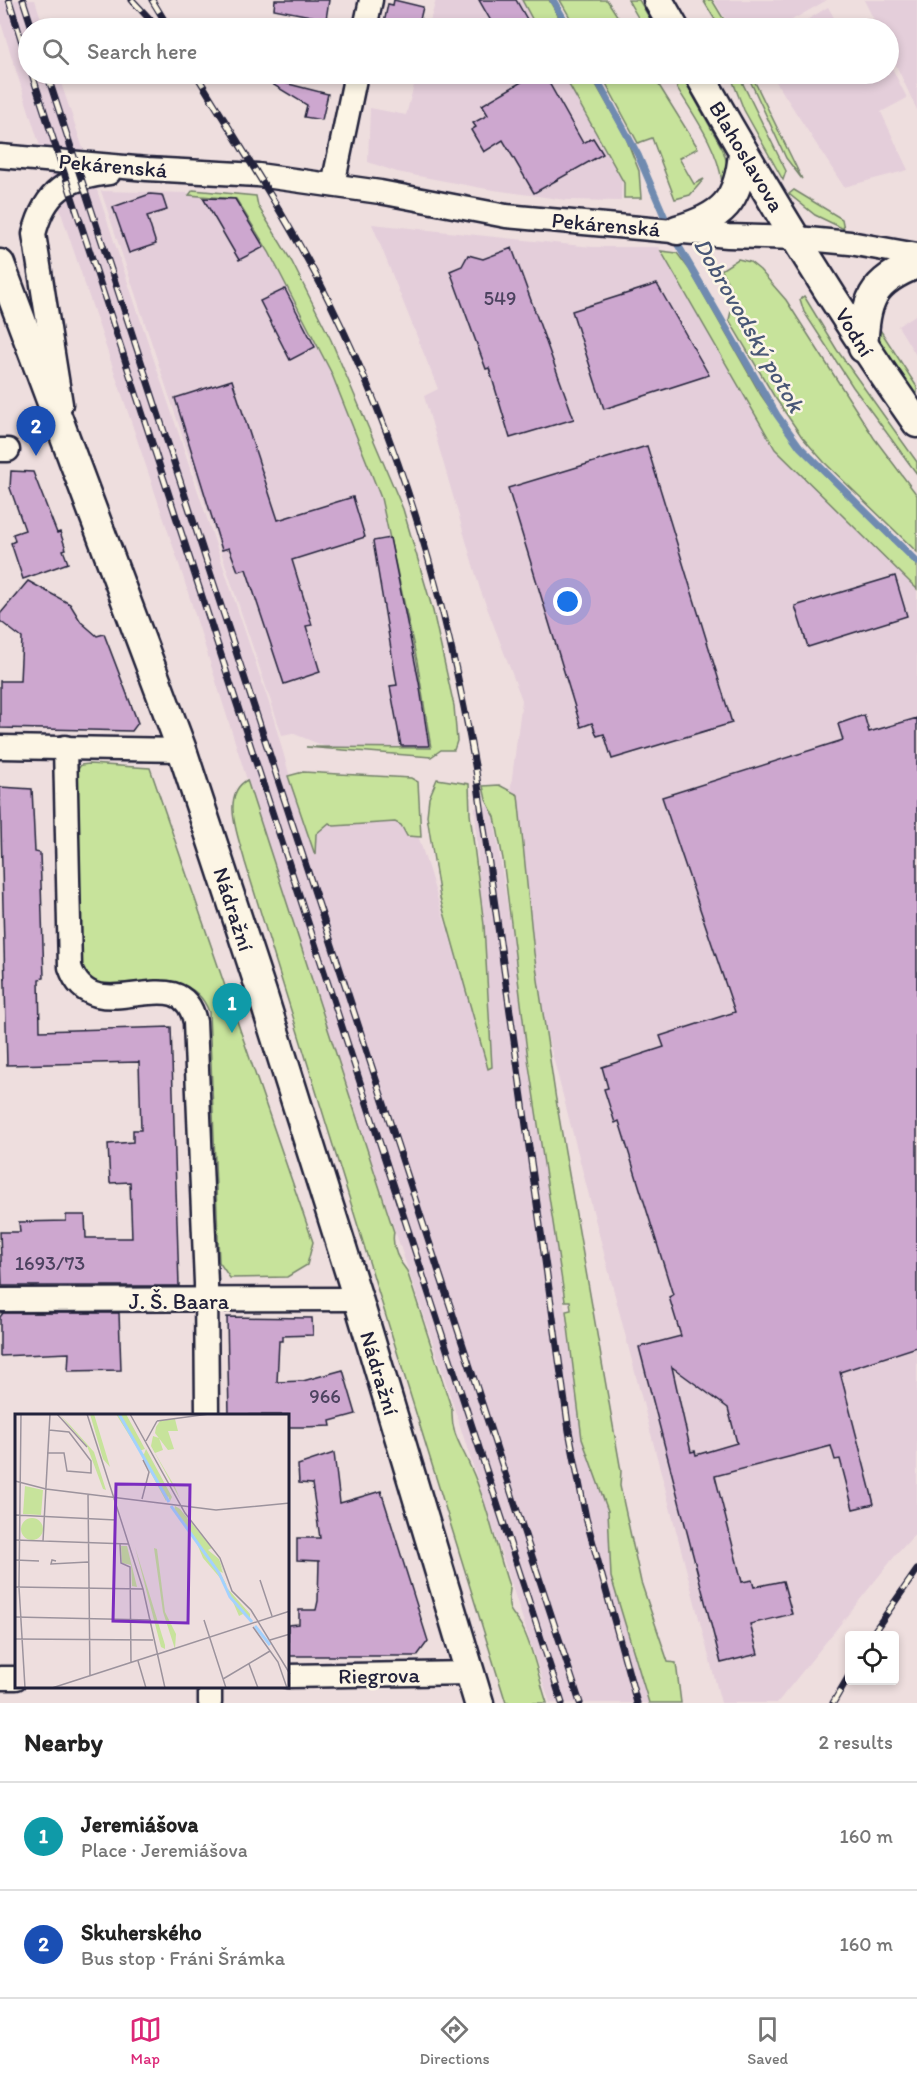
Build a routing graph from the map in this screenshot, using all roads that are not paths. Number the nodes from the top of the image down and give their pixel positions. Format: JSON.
{"nodes":[{"id":1,"x":371,"y":0,"type":"edge"},
{"id":2,"x":658,"y":0,"type":"edge"},
{"id":3,"x":367,"y":18,"type":"edge"},
{"id":4,"x":668,"y":18,"type":"edge"},
{"id":5,"x":354,"y":84,"type":"edge"},
{"id":6,"x":705,"y":84,"type":"edge"},
{"id":7,"x":743,"y":153,"type":"junction"},
{"id":8,"x":0,"y":156,"type":"edge"},
{"id":9,"x":147,"y":169,"type":"junction"},
{"id":10,"x":333,"y":185,"type":"junction"},
{"id":11,"x":683,"y":228,"type":"junction"},
{"id":12,"x":797,"y":238,"type":"junction"},
{"id":13,"x":917,"y":255,"type":"edge"},
{"id":14,"x":0,"y":264,"type":"edge"},
{"id":15,"x":917,"y":264,"type":"edge"},
{"id":16,"x":863,"y":348,"type":"junction"},
{"id":17,"x":917,"y":423,"type":"edge"},
{"id":18,"x":68,"y":446,"type":"junction"},
{"id":19,"x":0,"y":747,"type":"edge"},
{"id":20,"x":65,"y":747,"type":"junction"},
{"id":21,"x":182,"y":750,"type":"junction"},
{"id":22,"x":358,"y":1299,"type":"junction"},
{"id":23,"x":0,"y":1300,"type":"edge"},
{"id":24,"x":206,"y":1302,"type":"junction"},
{"id":25,"x":207,"y":1414,"type":"edge"},
{"id":26,"x":471,"y":1673,"type":"junction"},
{"id":27,"x":290,"y":1676,"type":"edge"},
{"id":28,"x":479,"y":1703,"type":"edge"}],
"edges":[{"from":1,"to":3,"type":"street"},
{"from":2,"to":4,"type":"main road"},
{"from":5,"to":10,"type":"street"},
{"from":6,"to":7,"type":"main road","name":"Blahoslavova"},
{"from":7,"to":11,"type":"main road"},
{"from":7,"to":12,"type":"main road","name":"Blahoslavova"},
{"from":8,"to":9,"type":"street","name":"Pekárenská"},
{"from":9,"to":10,"type":"street","name":"Pekárenská"},
{"from":9,"to":18,"type":"street"},
{"from":10,"to":11,"type":"street","name":"Pekárenská"},
{"from":11,"to":12,"type":"street","name":"Pekárenská"},
{"from":12,"to":13,"type":"street","name":"Pekárenská"},
{"from":12,"to":16,"type":"main road","name":"Vodní"},
{"from":14,"to":18,"type":"main road","name":"Nádražní"},
{"from":15,"to":16,"type":"main road"},
{"from":16,"to":17,"type":"main road","name":"Vodní"},
{"from":18,"to":21,"type":"main road","name":"Nádražní"},
{"from":19,"to":20,"type":"street"},
{"from":20,"to":21,"type":"street"},
{"from":20,"to":24,"type":"street"},
{"from":21,"to":22,"type":"main road","name":"Nádražní"},
{"from":22,"to":24,"type":"street","name":"J. Š. Baara"},
{"from":22,"to":26,"type":"main road","name":"Nádražní"},
{"from":23,"to":24,"type":"street","name":"J. Š. Baara"},
{"from":24,"to":25,"type":"street"},
{"from":26,"to":27,"type":"street","name":"Riegrova"},
{"from":26,"to":28,"type":"main road","name":"Nádražní"}]}
